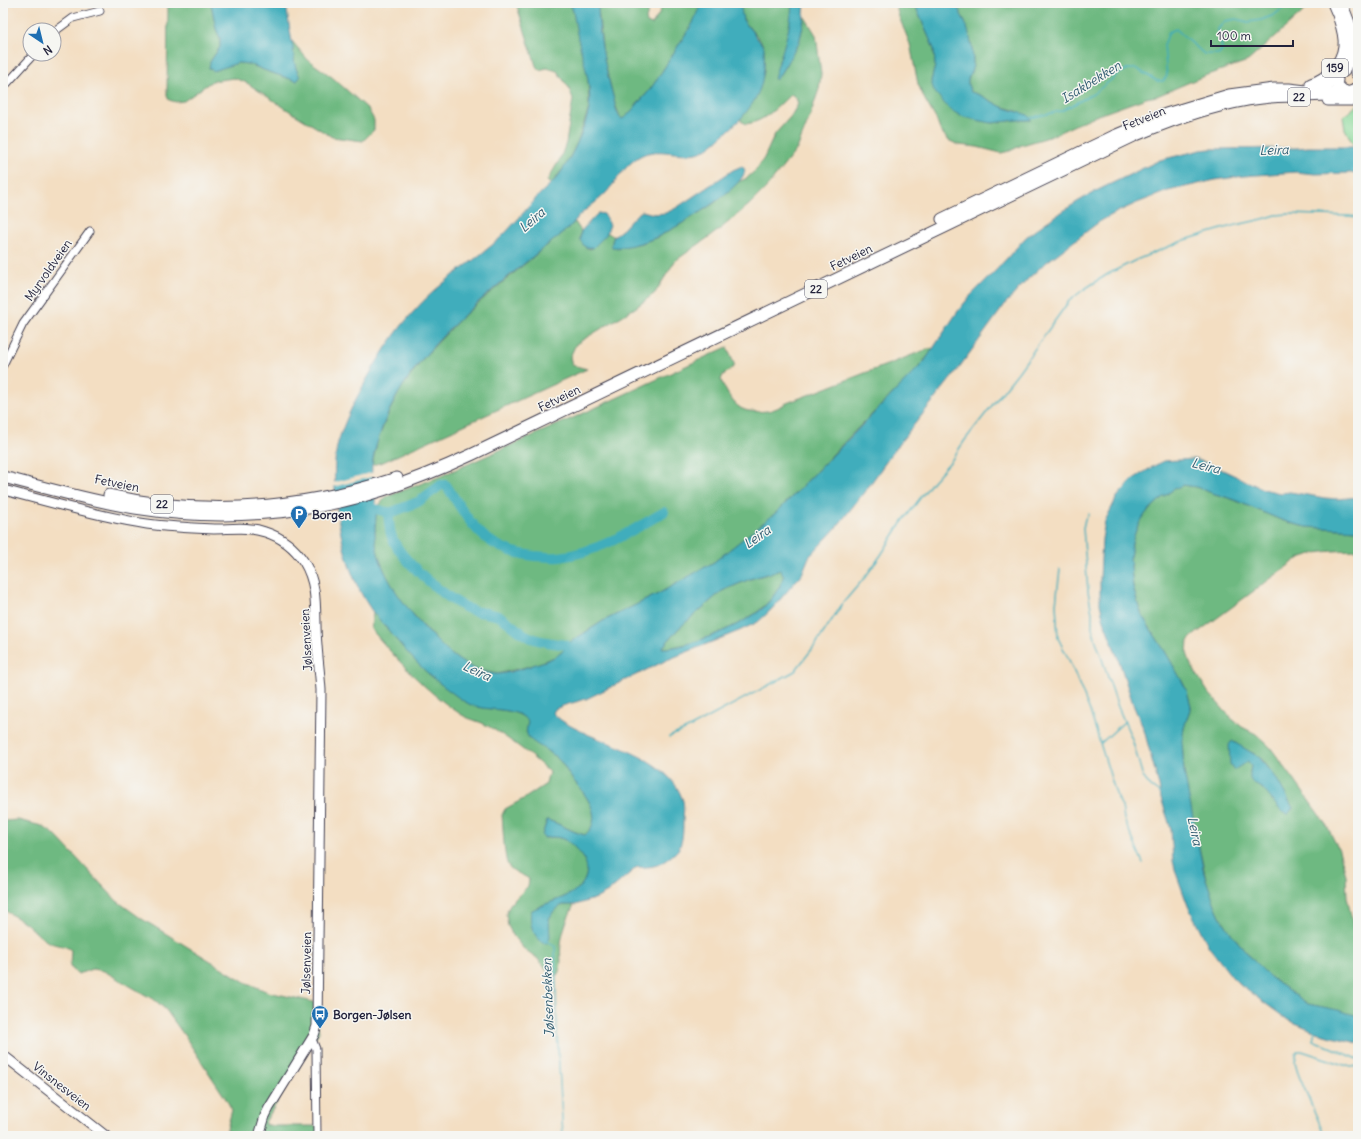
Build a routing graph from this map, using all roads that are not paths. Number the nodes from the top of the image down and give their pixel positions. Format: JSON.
{"nodes":[{"id":1,"x":1333,"y":3,"type":"edge"},
{"id":2,"x":1341,"y":3,"type":"edge"},
{"id":3,"x":100,"y":11,"type":"dead end"},
{"id":4,"x":1339,"y":18,"type":"junction"},
{"id":5,"x":62,"y":26,"type":"edge"},
{"id":6,"x":27,"y":62,"type":"edge"},
{"id":7,"x":1344,"y":71,"type":"junction"},
{"id":8,"x":1357,"y":74,"type":"edge"},
{"id":9,"x":1337,"y":80,"type":"junction"},
{"id":10,"x":3,"y":88,"type":"edge"},
{"id":11,"x":1289,"y":92,"type":"junction"},
{"id":12,"x":1354,"y":93,"type":"edge"},
{"id":13,"x":90,"y":231,"type":"dead end"},
{"id":14,"x":3,"y":365,"type":"edge"},
{"id":15,"x":3,"y":469,"type":"edge"},
{"id":16,"x":3,"y":477,"type":"edge"},
{"id":17,"x":3,"y":490,"type":"edge"},
{"id":18,"x":323,"y":502,"type":"junction"},
{"id":19,"x":313,"y":1037,"type":"junction"},
{"id":20,"x":3,"y":1055,"type":"edge"},
{"id":21,"x":106,"y":1136,"type":"edge"},
{"id":22,"x":259,"y":1136,"type":"edge"},
{"id":23,"x":317,"y":1136,"type":"edge"}],
"edges":[{"from":1,"to":4,"type":"highway","number":"159"},
{"from":2,"to":8,"type":"highway","number":"159"},
{"from":3,"to":5,"type":"street"},
{"from":4,"to":7,"type":"highway","number":"159"},
{"from":4,"to":11,"type":"highway","number":"159"},
{"from":6,"to":10,"type":"street"},
{"from":7,"to":8,"type":"highway"},
{"from":7,"to":9,"type":"highway","number":"22"},
{"from":9,"to":11,"type":"highway","name":"Fetveien","number":"22"},
{"from":9,"to":12,"type":"highway"},
{"from":11,"to":12,"type":"highway","name":"Fetveien","number":"22"},
{"from":11,"to":12,"type":"highway","number":"22"},
{"from":11,"to":18,"type":"highway","name":"Fetveien","number":"22"},
{"from":13,"to":14,"type":"street","name":"Myrvoldveien"},
{"from":15,"to":18,"type":"highway","name":"Fetveien","number":"22"},
{"from":16,"to":18,"type":"highway","name":"Fetveien","number":"22"},
{"from":17,"to":19,"type":"main road","name":"Jølsenveien"},
{"from":19,"to":22,"type":"main road"},
{"from":19,"to":23,"type":"street","name":"Jølsenveien"},
{"from":20,"to":21,"type":"main road","name":"Vinsnesveien"}]}
